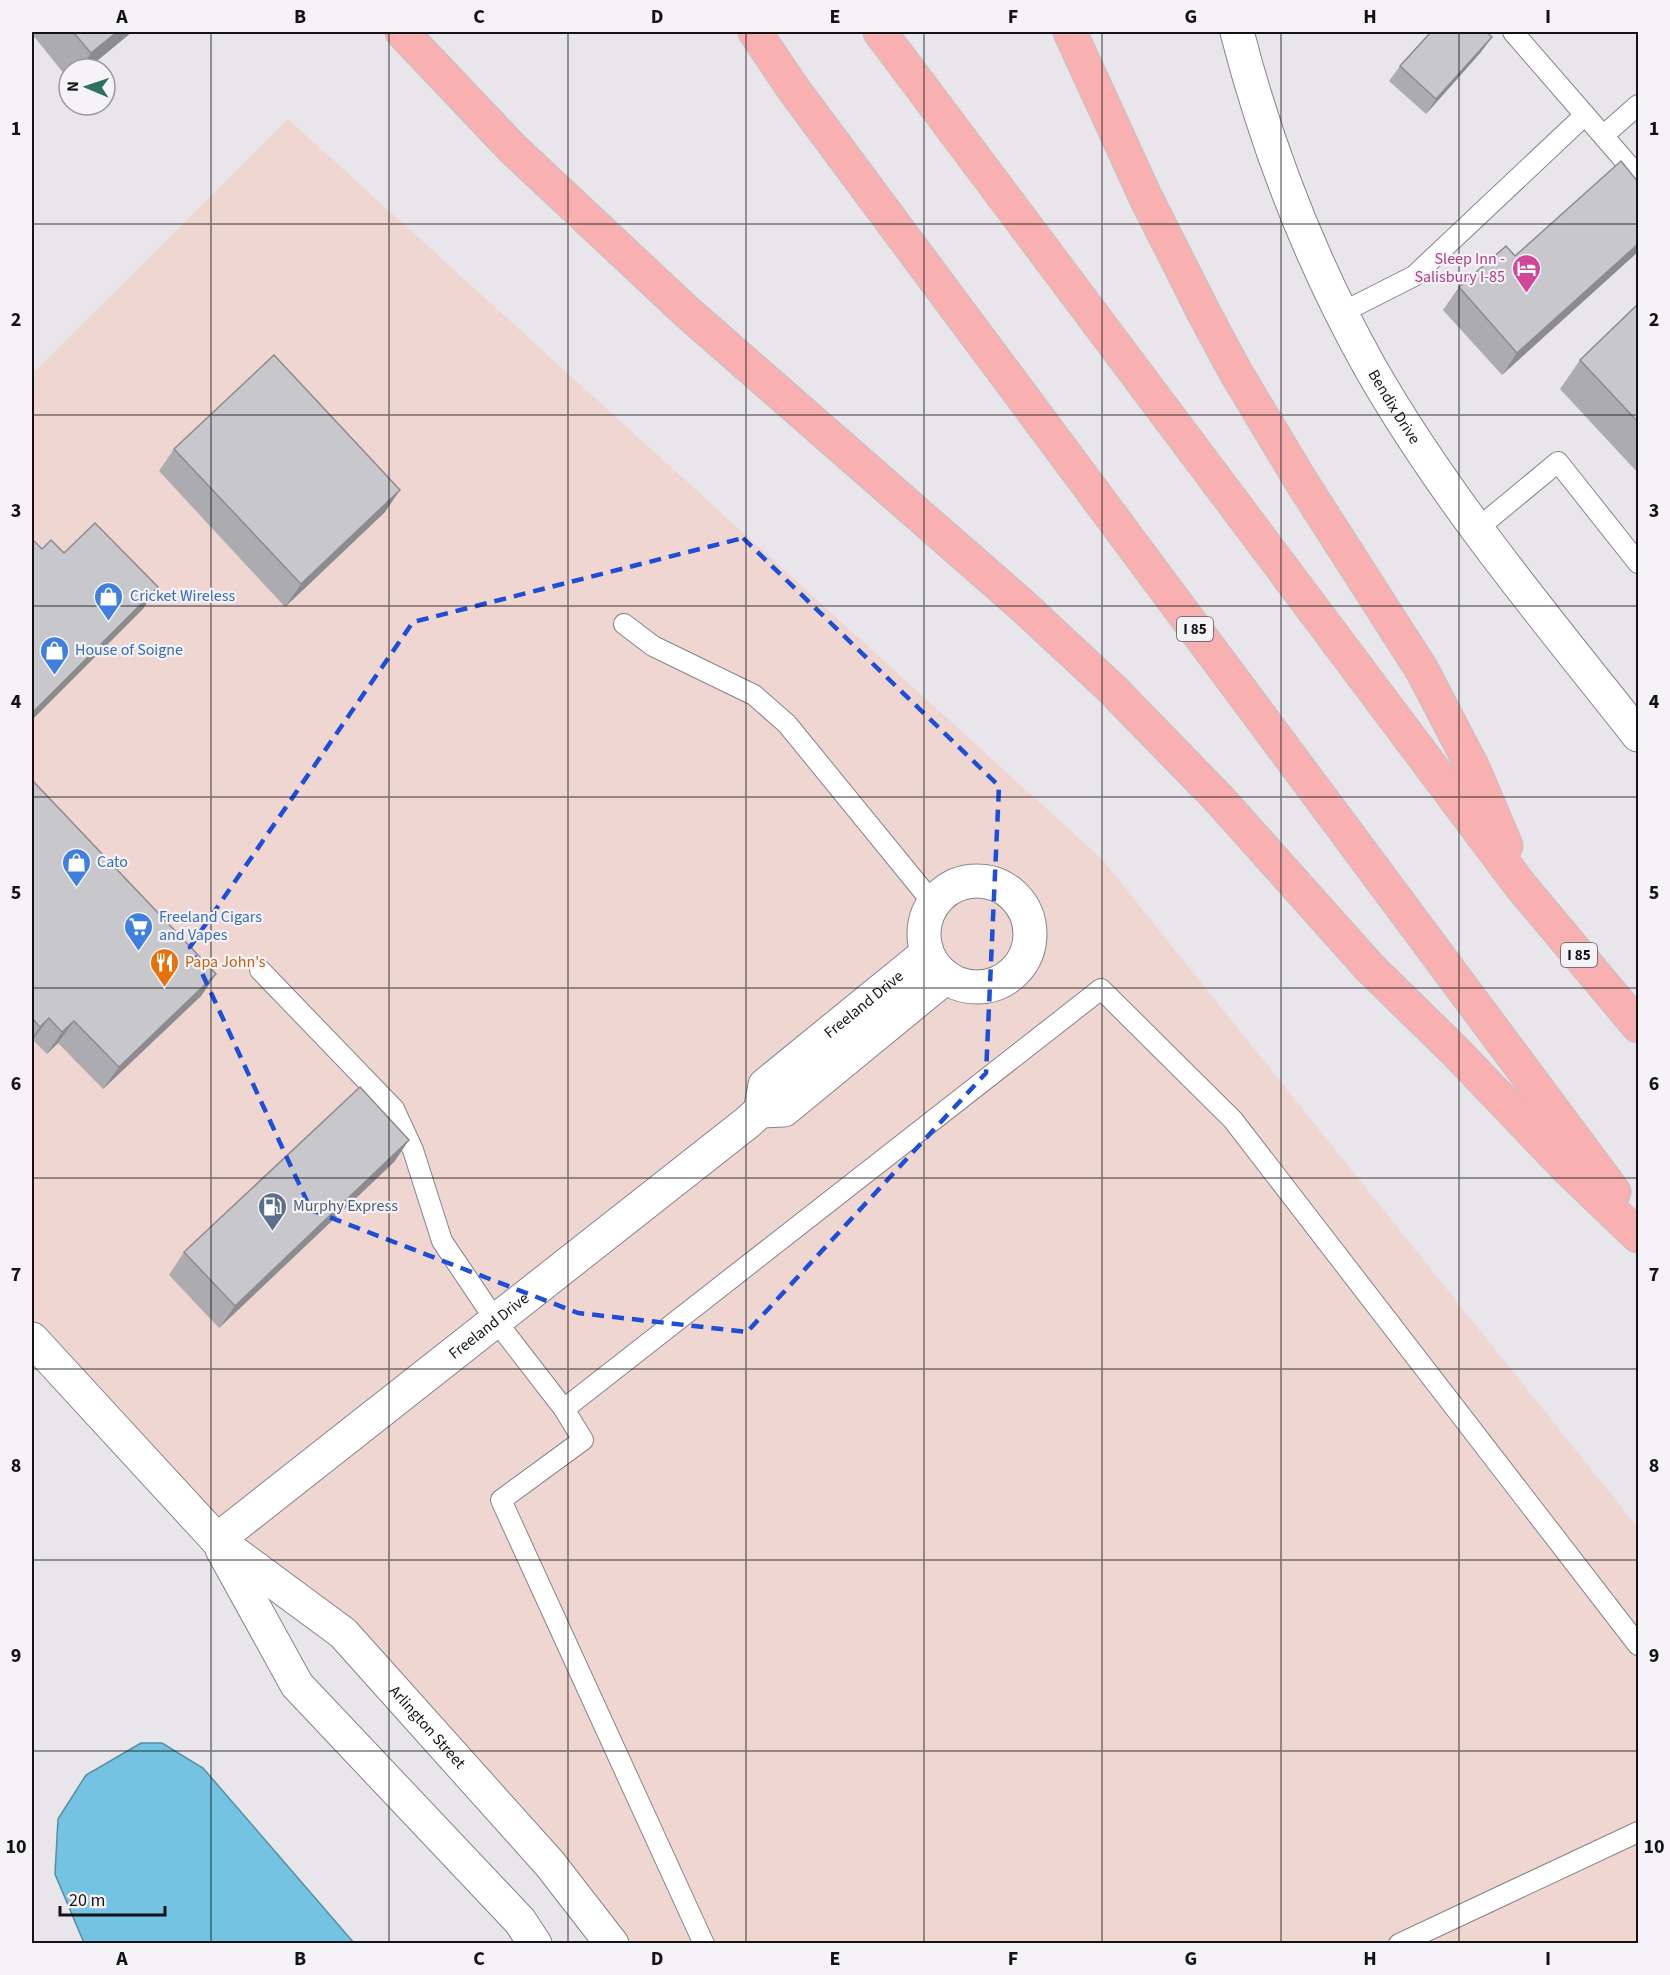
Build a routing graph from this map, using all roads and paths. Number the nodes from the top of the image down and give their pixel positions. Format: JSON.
{"nodes":[{"id":1,"x":402,"y":32,"type":"edge"},
{"id":2,"x":755,"y":32,"type":"edge"},
{"id":3,"x":880,"y":32,"type":"edge"},
{"id":4,"x":1070,"y":32,"type":"edge"},
{"id":5,"x":1237,"y":32,"type":"edge"},
{"id":6,"x":1513,"y":32,"type":"edge"},
{"id":7,"x":1638,"y":105,"type":"edge"},
{"id":8,"x":1585,"y":115,"type":"junction"},
{"id":9,"x":1604,"y":135,"type":"junction"},
{"id":10,"x":1638,"y":176,"type":"edge"},
{"id":11,"x":1341,"y":313,"type":"junction"},
{"id":12,"x":1478,"y":530,"type":"junction"},
{"id":13,"x":1638,"y":563,"type":"edge"},
{"id":14,"x":624,"y":624,"type":"dead end"},
{"id":15,"x":1638,"y":735,"type":"edge"},
{"id":16,"x":1520,"y":885,"type":"junction"},
{"id":17,"x":933,"y":903,"type":"junction"},
{"id":18,"x":936,"y":965,"type":"junction"},
{"id":19,"x":260,"y":970,"type":"dead end"},
{"id":20,"x":1638,"y":1026,"type":"edge"},
{"id":21,"x":1638,"y":1224,"type":"edge"},
{"id":22,"x":1638,"y":1236,"type":"edge"},
{"id":23,"x":496,"y":1321,"type":"junction"},
{"id":24,"x":32,"y":1339,"type":"edge"},
{"id":25,"x":564,"y":1409,"type":"junction"},
{"id":26,"x":217,"y":1540,"type":"junction"},
{"id":27,"x":1638,"y":1646,"type":"edge"},
{"id":28,"x":1638,"y":1832,"type":"edge"},
{"id":29,"x":535,"y":1944,"type":"edge"},
{"id":30,"x":612,"y":1944,"type":"edge"},
{"id":31,"x":704,"y":1944,"type":"edge"},
{"id":32,"x":1399,"y":1944,"type":"edge"}],
"edges":[{"from":1,"to":22,"type":"highway"},
{"from":2,"to":21,"type":"highway","number":"I 85"},
{"from":3,"to":16,"type":"highway","number":"I 85"},
{"from":4,"to":16,"type":"highway"},
{"from":5,"to":11,"type":"street","name":"Bendix Drive"},
{"from":6,"to":8,"type":"lane"},
{"from":7,"to":9,"type":"lane"},
{"from":8,"to":9,"type":"lane"},
{"from":8,"to":11,"type":"lane"},
{"from":9,"to":10,"type":"lane"},
{"from":11,"to":12,"type":"street","name":"Bendix Drive"},
{"from":12,"to":13,"type":"lane"},
{"from":12,"to":15,"type":"street","name":"Bendix Drive"},
{"from":14,"to":17,"type":"lane"},
{"from":16,"to":20,"type":"highway","number":"I 85"},
{"from":17,"to":18,"type":"street"},
{"from":17,"to":18,"type":"street"},
{"from":18,"to":23,"type":"street","name":"Freeland Drive"},
{"from":19,"to":23,"type":"lane"},
{"from":23,"to":25,"type":"lane"},
{"from":23,"to":26,"type":"street","name":"Freeland Drive"},
{"from":24,"to":26,"type":"street","name":"Arlington Street"},
{"from":25,"to":27,"type":"lane"},
{"from":25,"to":31,"type":"lane"},
{"from":26,"to":29,"type":"street","name":"Arlington Street"},
{"from":26,"to":30,"type":"street","name":"Arlington Street"},
{"from":28,"to":32,"type":"lane"}]}
